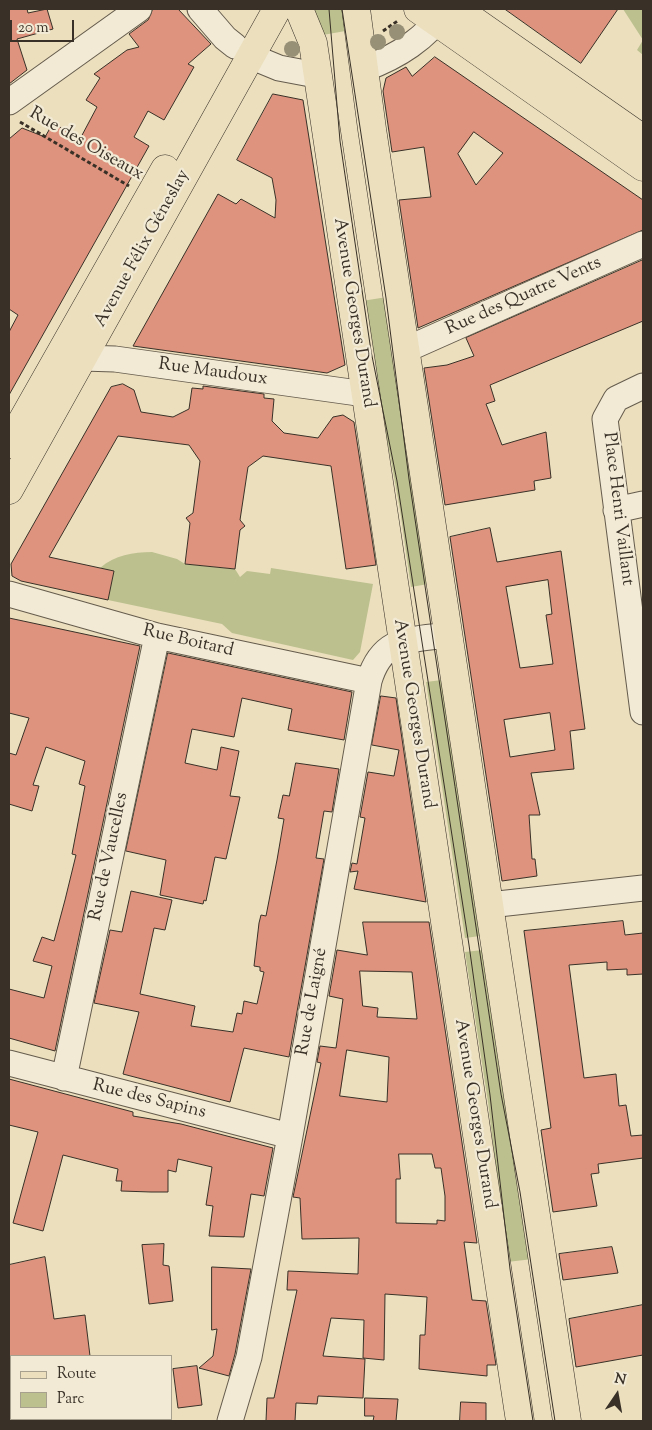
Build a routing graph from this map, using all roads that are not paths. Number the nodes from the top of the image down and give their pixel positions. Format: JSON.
{"nodes":[{"id":1,"x":139,"y":9,"type":"edge"},
{"id":2,"x":200,"y":9,"type":"edge"},
{"id":3,"x":255,"y":9,"type":"edge"},
{"id":4,"x":277,"y":9,"type":"edge"},
{"id":5,"x":299,"y":9,"type":"edge"},
{"id":6,"x":356,"y":9,"type":"edge"},
{"id":7,"x":433,"y":13,"type":"edge"},
{"id":8,"x":243,"y":51,"type":"junction"},
{"id":9,"x":364,"y":69,"type":"junction"},
{"id":10,"x":316,"y":75,"type":"junction"},
{"id":11,"x":13,"y":111,"type":"edge"},
{"id":12,"x":643,"y":139,"type":"edge"},
{"id":13,"x":643,"y":167,"type":"edge"},
{"id":14,"x":643,"y":244,"type":"edge"},
{"id":15,"x":406,"y":350,"type":"junction"},
{"id":16,"x":73,"y":353,"type":"junction"},
{"id":17,"x":643,"y":386,"type":"edge"},
{"id":18,"x":365,"y":394,"type":"junction"},
{"id":19,"x":9,"y":444,"type":"edge"},
{"id":20,"x":9,"y":490,"type":"edge"},
{"id":21,"x":643,"y":504,"type":"edge"},
{"id":22,"x":616,"y":510,"type":"junction"},
{"id":23,"x":9,"y":594,"type":"edge"},
{"id":24,"x":448,"y":635,"type":"junction"},
{"id":25,"x":157,"y":636,"type":"junction"},
{"id":26,"x":402,"y":641,"type":"junction"},
{"id":27,"x":369,"y":681,"type":"junction"},
{"id":28,"x":643,"y":712,"type":"edge"},
{"id":29,"x":643,"y":888,"type":"edge"},
{"id":30,"x":489,"y":905,"type":"junction"},
{"id":31,"x":9,"y":1063,"type":"edge"},
{"id":32,"x":64,"y":1078,"type":"junction"},
{"id":33,"x":290,"y":1136,"type":"junction"},
{"id":34,"x":230,"y":1421,"type":"edge"},
{"id":35,"x":520,"y":1421,"type":"edge"},
{"id":36,"x":567,"y":1421,"type":"edge"}],
"edges":[{"from":1,"to":11,"type":"street"},
{"from":2,"to":8,"type":"street"},
{"from":3,"to":8,"type":"main road","name":"Avenue Félix Géneslay"},
{"from":4,"to":8,"type":"main road","name":"Avenue Félix Géneslay"},
{"from":5,"to":10,"type":"main road","name":"Avenue Georges Durand"},
{"from":6,"to":9,"type":"main road"},
{"from":7,"to":9,"type":"street"},
{"from":7,"to":12,"type":"main road"},
{"from":7,"to":13,"type":"main road"},
{"from":8,"to":10,"type":"street"},
{"from":8,"to":16,"type":"main road","name":"Avenue Félix Géneslay"},
{"from":8,"to":16,"type":"main road","name":"Avenue Félix Géneslay"},
{"from":9,"to":15,"type":"main road"},
{"from":10,"to":18,"type":"main road","name":"Avenue Georges Durand"},
{"from":14,"to":15,"type":"street","name":"Rue des Quatre Vents"},
{"from":15,"to":24,"type":"main road"},
{"from":16,"to":18,"type":"street","name":"Rue Maudoux"},
{"from":16,"to":19,"type":"main road","name":"Avenue Félix Géneslay"},
{"from":16,"to":20,"type":"main road","name":"Avenue Félix Géneslay"},
{"from":17,"to":22,"type":"street","name":"Place Henri Vaillant"},
{"from":18,"to":26,"type":"main road","name":"Avenue Georges Durand"},
{"from":21,"to":22,"type":"street"},
{"from":22,"to":28,"type":"street","name":"Place Henri Vaillant"},
{"from":23,"to":25,"type":"street","name":"Rue Boitard"},
{"from":24,"to":26,"type":"street","name":"Rue de Laigné"},
{"from":24,"to":30,"type":"main road"},
{"from":25,"to":27,"type":"street","name":"Rue Boitard"},
{"from":25,"to":32,"type":"street","name":"Rue de Vaucelles"},
{"from":26,"to":27,"type":"street","name":"Rue de Laigné"},
{"from":26,"to":35,"type":"main road","name":"Avenue Georges Durand"},
{"from":27,"to":33,"type":"street","name":"Rue de Laigné"},
{"from":29,"to":30,"type":"street"},
{"from":30,"to":36,"type":"main road"},
{"from":31,"to":32,"type":"street","name":"Rue des Sapins"},
{"from":32,"to":33,"type":"street","name":"Rue des Sapins"},
{"from":33,"to":34,"type":"street","name":"Rue de Laigné"}]}
